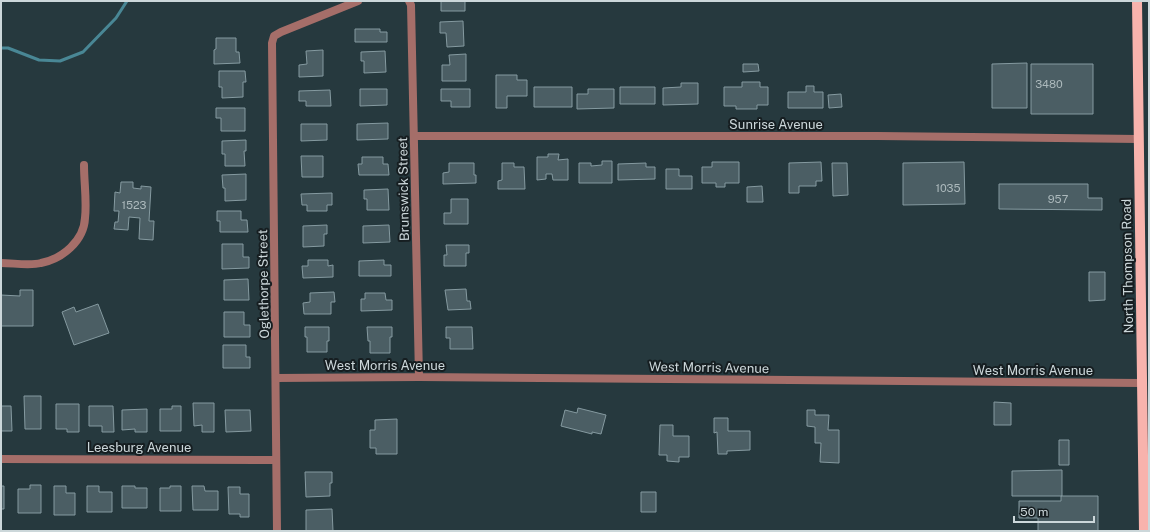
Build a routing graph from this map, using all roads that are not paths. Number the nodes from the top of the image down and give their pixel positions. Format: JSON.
{"nodes":[{"id":1,"x":358,"y":1,"type":"edge"},
{"id":2,"x":409,"y":1,"type":"edge"},
{"id":3,"x":1137,"y":1,"type":"edge"},
{"id":4,"x":414,"y":136,"type":"junction"},
{"id":5,"x":1138,"y":139,"type":"junction"},
{"id":6,"x":84,"y":165,"type":"dead end"},
{"id":7,"x":1,"y":263,"type":"edge"},
{"id":8,"x":419,"y":376,"type":"junction"},
{"id":9,"x":276,"y":378,"type":"junction"},
{"id":10,"x":1141,"y":383,"type":"junction"},
{"id":11,"x":1,"y":459,"type":"edge"},
{"id":12,"x":276,"y":460,"type":"junction"},
{"id":13,"x":277,"y":531,"type":"edge"},
{"id":14,"x":1144,"y":531,"type":"edge"}],
"edges":[{"from":1,"to":9,"type":"street","name":"Oglethorpe Street"},
{"from":2,"to":4,"type":"street","name":"Brunswick Street"},
{"from":3,"to":5,"type":"main road","name":"North Thompson Road"},
{"from":4,"to":5,"type":"street","name":"Sunrise Avenue"},
{"from":4,"to":8,"type":"street","name":"Brunswick Street"},
{"from":5,"to":10,"type":"main road","name":"North Thompson Road"},
{"from":6,"to":7,"type":"street"},
{"from":8,"to":9,"type":"street","name":"West Morris Avenue"},
{"from":8,"to":10,"type":"street","name":"West Morris Avenue"},
{"from":9,"to":12,"type":"street","name":"Oglethorpe Street"},
{"from":10,"to":14,"type":"main road","name":"North Thompson Road"},
{"from":11,"to":12,"type":"street","name":"Leesburg Avenue"},
{"from":12,"to":13,"type":"street","name":"Oglethorpe Street"}]}
